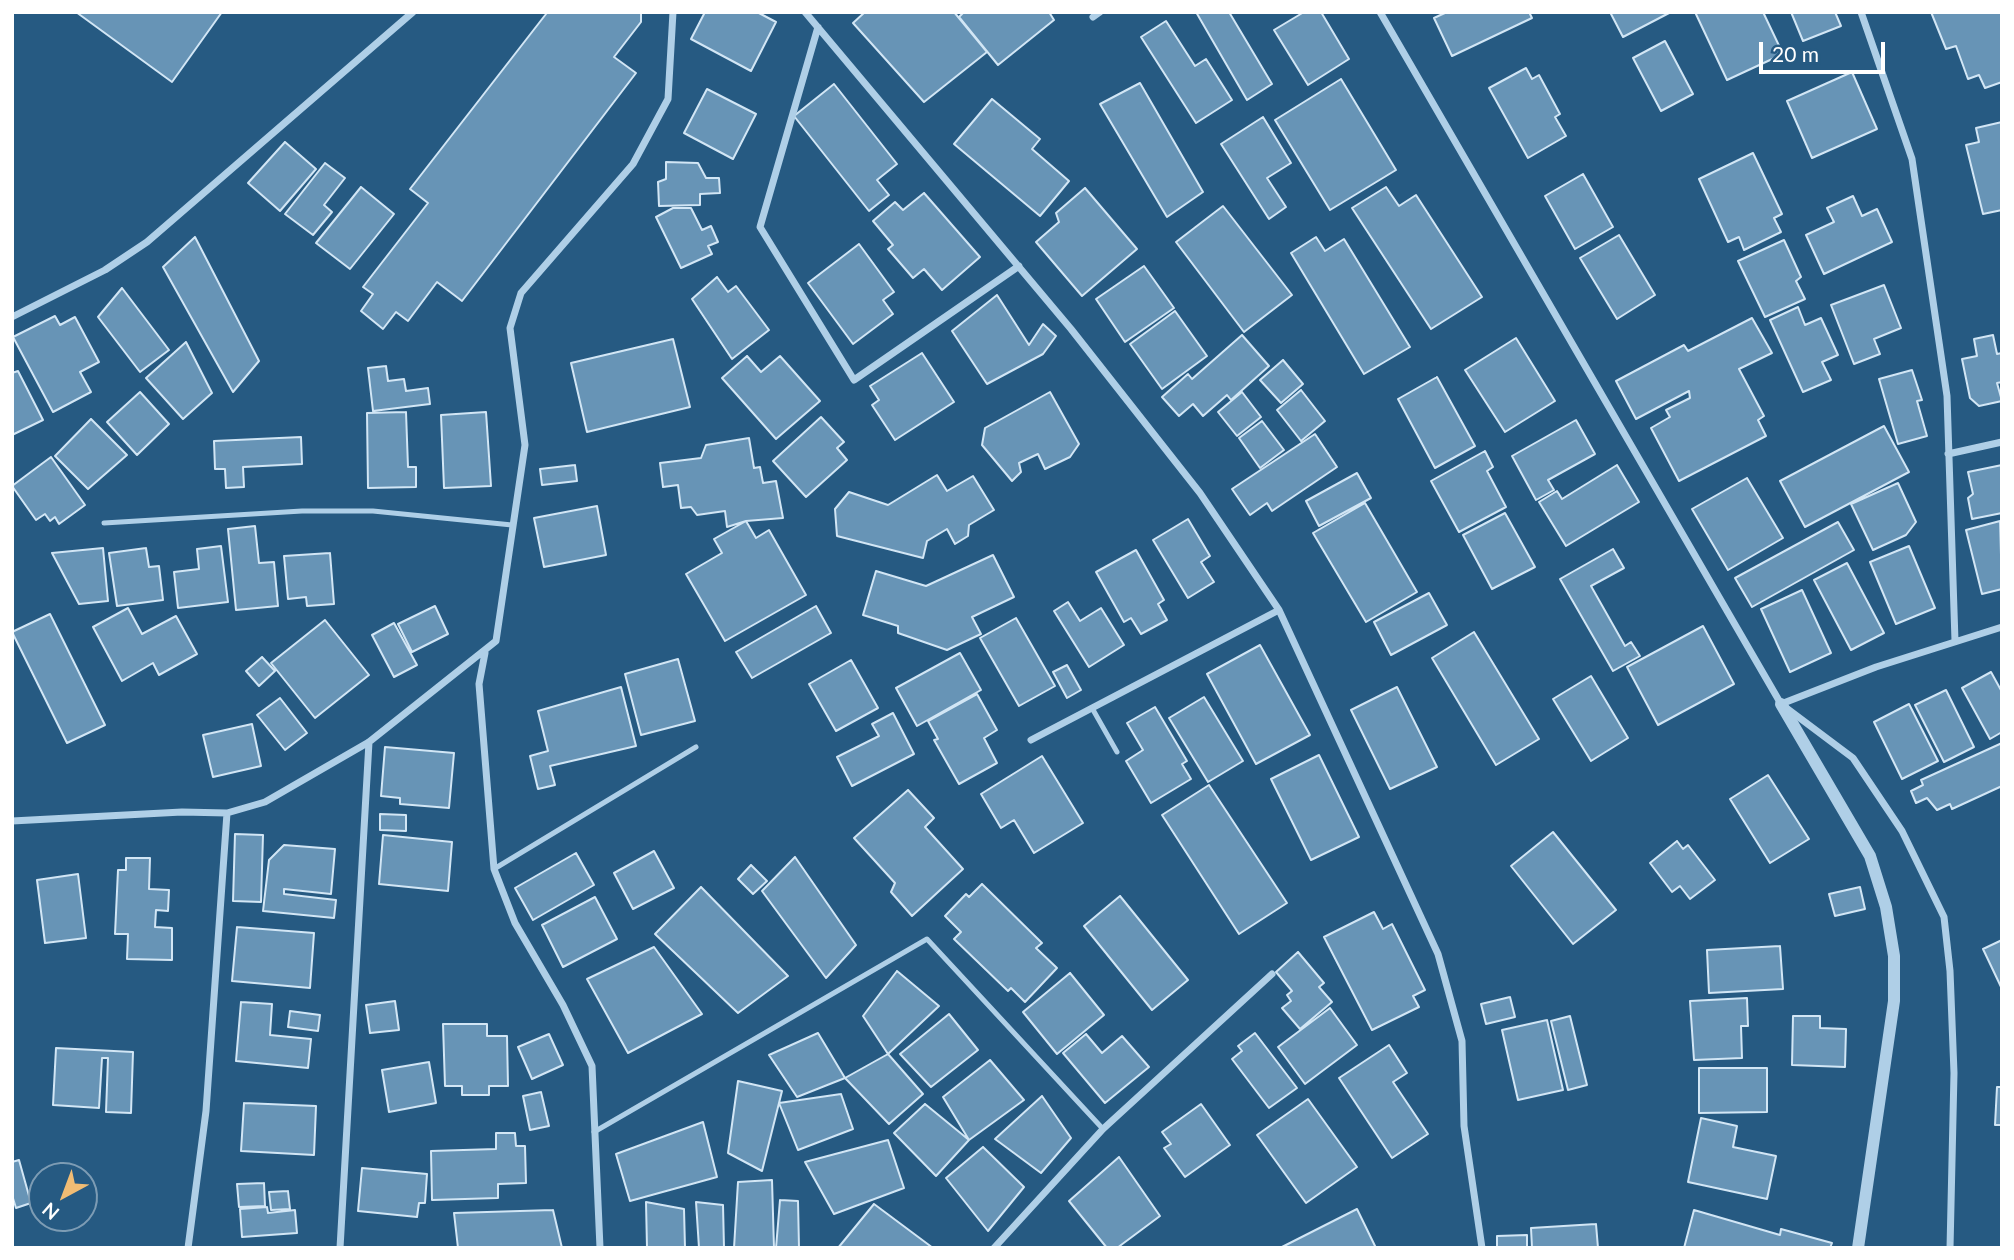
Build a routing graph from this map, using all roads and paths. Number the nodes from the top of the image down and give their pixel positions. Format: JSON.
{"nodes":[{"id":1,"x":413,"y":12,"type":"edge"},
{"id":2,"x":673,"y":12,"type":"edge"},
{"id":3,"x":805,"y":12,"type":"edge"},
{"id":4,"x":1380,"y":12,"type":"edge"},
{"id":5,"x":1861,"y":12,"type":"edge"},
{"id":6,"x":818,"y":27,"type":"junction"},
{"id":7,"x":1019,"y":267,"type":"junction"},
{"id":8,"x":12,"y":317,"type":"edge"},
{"id":9,"x":2002,"y":442,"type":"edge"},
{"id":10,"x":1948,"y":454,"type":"junction"},
{"id":11,"x":104,"y":523,"type":"dead end"},
{"id":12,"x":512,"y":525,"type":"junction"},
{"id":13,"x":1279,"y":610,"type":"junction"},
{"id":14,"x":2002,"y":627,"type":"edge"},
{"id":15,"x":1955,"y":641,"type":"junction"},
{"id":16,"x":485,"y":652,"type":"junction"},
{"id":17,"x":1781,"y":704,"type":"junction"},
{"id":18,"x":1092,"y":708,"type":"junction"},
{"id":19,"x":1031,"y":740,"type":"dead end"},
{"id":20,"x":369,"y":742,"type":"junction"},
{"id":21,"x":696,"y":747,"type":"dead end"},
{"id":22,"x":1117,"y":752,"type":"dead end"},
{"id":23,"x":227,"y":813,"type":"junction"},
{"id":24,"x":12,"y":821,"type":"edge"},
{"id":25,"x":494,"y":869,"type":"junction"},
{"id":26,"x":1272,"y":974,"type":"dead end"},
{"id":27,"x":1103,"y":1129,"type":"junction"},
{"id":28,"x":594,"y":1132,"type":"junction"},
{"id":29,"x":188,"y":1248,"type":"edge"},
{"id":30,"x":341,"y":1248,"type":"edge"},
{"id":31,"x":600,"y":1248,"type":"edge"},
{"id":32,"x":995,"y":1248,"type":"edge"},
{"id":33,"x":1482,"y":1248,"type":"edge"},
{"id":34,"x":1858,"y":1248,"type":"edge"},
{"id":35,"x":1950,"y":1248,"type":"edge"}],
"edges":[{"from":1,"to":8,"type":"street"},
{"from":2,"to":12,"type":"street"},
{"from":3,"to":6,"type":"street"},
{"from":4,"to":17,"type":"street"},
{"from":5,"to":10,"type":"street"},
{"from":6,"to":7,"type":"street"},
{"from":6,"to":7,"type":"street"},
{"from":7,"to":13,"type":"street"},
{"from":9,"to":10,"type":"street"},
{"from":10,"to":15,"type":"street"},
{"from":11,"to":12,"type":"lane"},
{"from":12,"to":16,"type":"street"},
{"from":13,"to":18,"type":"street"},
{"from":13,"to":33,"type":"street"},
{"from":14,"to":15,"type":"street"},
{"from":15,"to":17,"type":"street"},
{"from":16,"to":20,"type":"street"},
{"from":16,"to":25,"type":"street"},
{"from":17,"to":34,"type":"street"},
{"from":17,"to":35,"type":"street"},
{"from":18,"to":19,"type":"street"},
{"from":18,"to":22,"type":"lane"},
{"from":20,"to":23,"type":"street"},
{"from":20,"to":30,"type":"street"},
{"from":21,"to":25,"type":"lane"},
{"from":23,"to":24,"type":"street"},
{"from":23,"to":29,"type":"street"},
{"from":25,"to":28,"type":"street"},
{"from":26,"to":27,"type":"street"},
{"from":27,"to":28,"type":"lane"},
{"from":27,"to":32,"type":"street"},
{"from":28,"to":31,"type":"street"}]}
